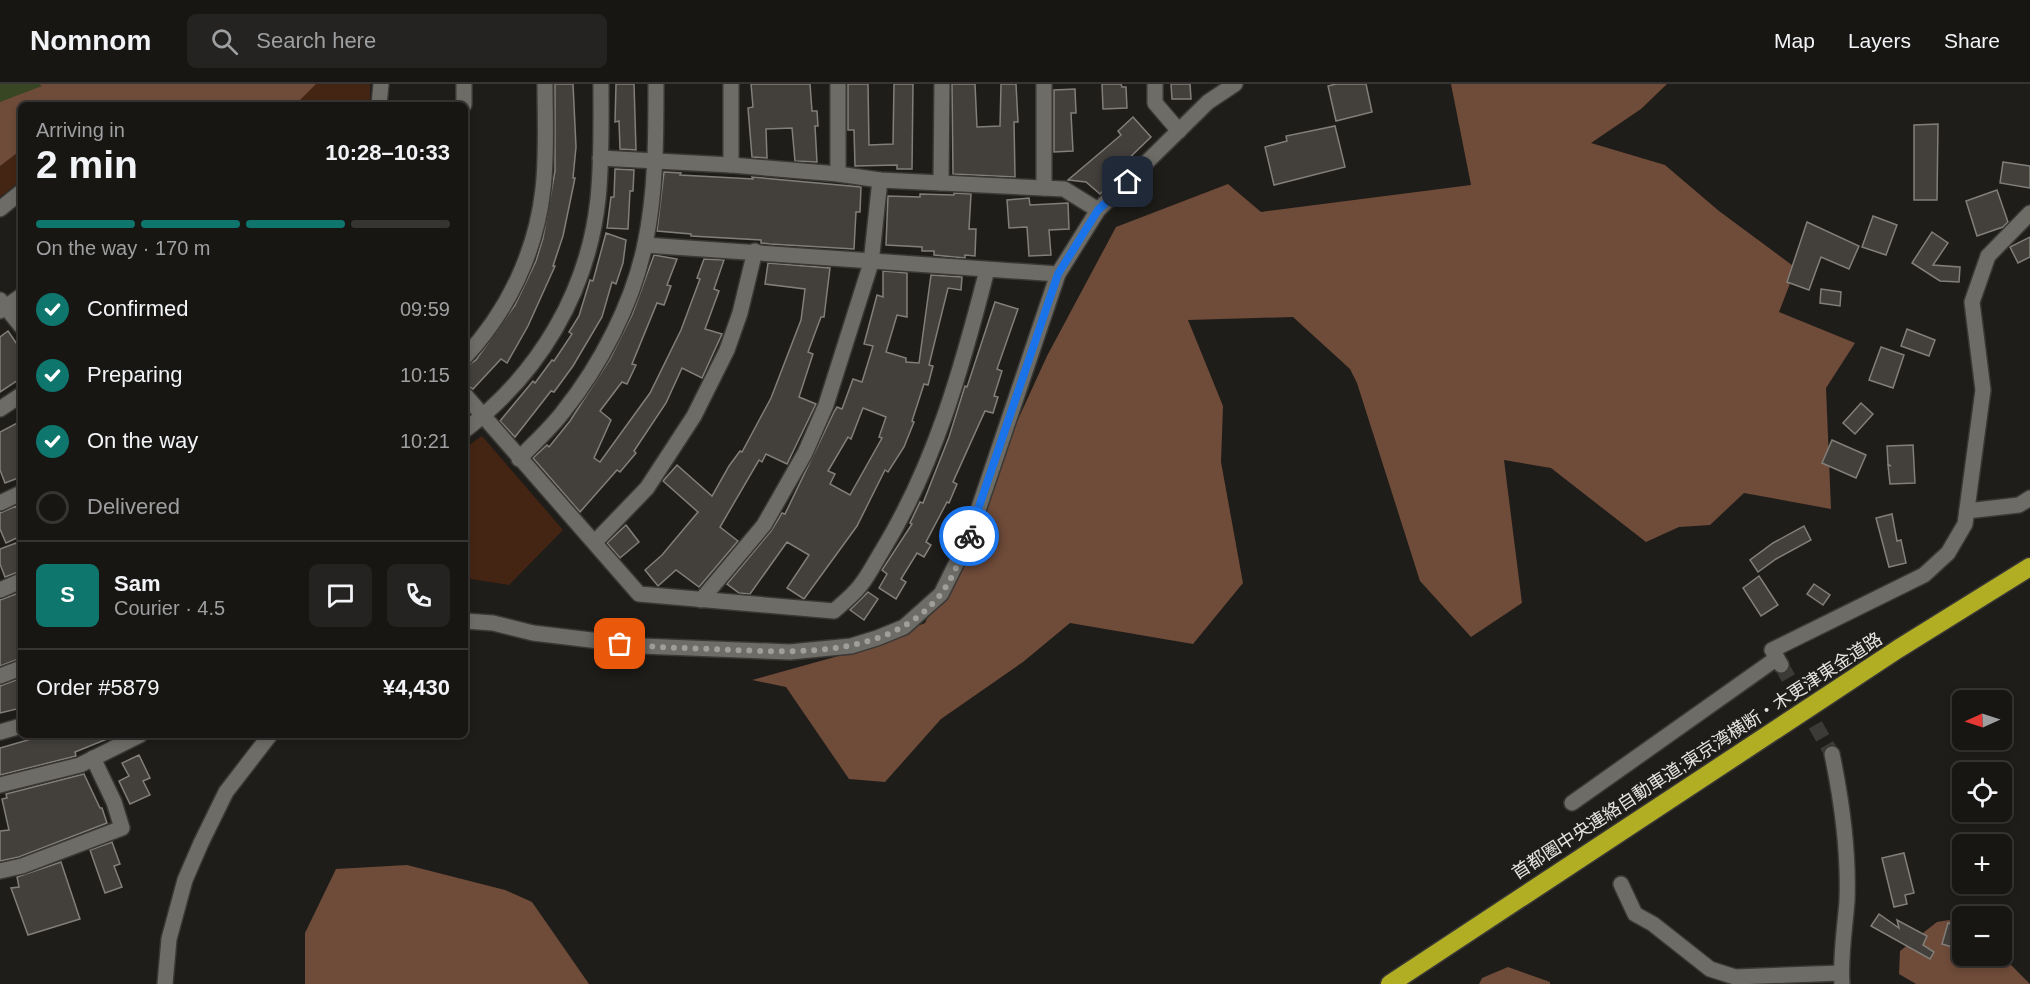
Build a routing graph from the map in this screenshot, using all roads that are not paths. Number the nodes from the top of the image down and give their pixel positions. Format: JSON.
{"nodes":[{"id":1,"x":381,"y":84,"type":"edge"},
{"id":2,"x":464,"y":84,"type":"edge"},
{"id":3,"x":545,"y":84,"type":"edge"},
{"id":4,"x":601,"y":84,"type":"edge"},
{"id":5,"x":656,"y":84,"type":"edge"},
{"id":6,"x":731,"y":84,"type":"edge"},
{"id":7,"x":838,"y":84,"type":"edge"},
{"id":8,"x":942,"y":84,"type":"edge"},
{"id":9,"x":1044,"y":84,"type":"edge"},
{"id":10,"x":1155,"y":84,"type":"edge"},
{"id":11,"x":1235,"y":84,"type":"edge"},
{"id":12,"x":379,"y":102,"type":"edge"},
{"id":13,"x":464,"y":102,"type":"edge"},
{"id":14,"x":1179,"y":131,"type":"junction"},
{"id":15,"x":600,"y":158,"type":"junction"},
{"id":16,"x":656,"y":162,"type":"junction"},
{"id":17,"x":731,"y":165,"type":"junction"},
{"id":18,"x":838,"y":174,"type":"junction"},
{"id":19,"x":880,"y":180,"type":"junction"},
{"id":20,"x":941,"y":183,"type":"junction"},
{"id":21,"x":1044,"y":188,"type":"junction"},
{"id":22,"x":18,"y":194,"type":"edge"},
{"id":23,"x":0,"y":209,"type":"edge"},
{"id":24,"x":1098,"y":210,"type":"junction"},
{"id":25,"x":2030,"y":213,"type":"edge"},
{"id":26,"x":645,"y":245,"type":"junction"},
{"id":27,"x":755,"y":251,"type":"junction"},
{"id":28,"x":871,"y":263,"type":"junction"},
{"id":29,"x":987,"y":270,"type":"junction"},
{"id":30,"x":1058,"y":274,"type":"junction"},
{"id":31,"x":18,"y":298,"type":"edge"},
{"id":32,"x":2,"y":306,"type":"edge"},
{"id":33,"x":18,"y":324,"type":"edge"},
{"id":34,"x":468,"y":354,"type":"edge"},
{"id":35,"x":18,"y":397,"type":"edge"},
{"id":36,"x":468,"y":398,"type":"edge"},
{"id":37,"x":0,"y":409,"type":"edge"},
{"id":38,"x":483,"y":416,"type":"junction"},
{"id":39,"x":468,"y":428,"type":"edge"},
{"id":40,"x":519,"y":459,"type":"junction"},
{"id":41,"x":18,"y":494,"type":"edge"},
{"id":42,"x":2030,"y":498,"type":"edge"},
{"id":43,"x":0,"y":502,"type":"edge"},
{"id":44,"x":1967,"y":511,"type":"junction"},
{"id":45,"x":595,"y":542,"type":"junction"},
{"id":46,"x":2030,"y":567,"type":"edge"},
{"id":47,"x":18,"y":582,"type":"edge"},
{"id":48,"x":0,"y":590,"type":"edge"},
{"id":49,"x":701,"y":600,"type":"junction"},
{"id":50,"x":468,"y":621,"type":"edge"},
{"id":51,"x":18,"y":669,"type":"edge"},
{"id":52,"x":0,"y":676,"type":"edge"},
{"id":53,"x":18,"y":727,"type":"edge"},
{"id":54,"x":0,"y":732,"type":"edge"},
{"id":55,"x":134,"y":738,"type":"edge"},
{"id":56,"x":268,"y":738,"type":"edge"},
{"id":57,"x":1832,"y":754,"type":"tunnel mouth"},
{"id":58,"x":93,"y":758,"type":"junction"},
{"id":59,"x":0,"y":785,"type":"edge"},
{"id":60,"x":1572,"y":803,"type":"dead end"},
{"id":61,"x":0,"y":871,"type":"edge"},
{"id":62,"x":1621,"y":884,"type":"dead end"},
{"id":63,"x":1842,"y":979,"type":"edge"},
{"id":64,"x":165,"y":984,"type":"edge"},
{"id":65,"x":1390,"y":984,"type":"edge"}],
"edges":[{"from":1,"to":12,"type":"street"},
{"from":2,"to":13,"type":"street"},
{"from":3,"to":34,"type":"street"},
{"from":4,"to":15,"type":"street"},
{"from":5,"to":16,"type":"street"},
{"from":6,"to":17,"type":"street"},
{"from":7,"to":18,"type":"street"},
{"from":8,"to":20,"type":"street"},
{"from":9,"to":21,"type":"street"},
{"from":10,"to":14,"type":"street"},
{"from":11,"to":14,"type":"street"},
{"from":14,"to":24,"type":"street"},
{"from":15,"to":16,"type":"street"},
{"from":15,"to":38,"type":"street"},
{"from":16,"to":17,"type":"street"},
{"from":16,"to":26,"type":"street"},
{"from":17,"to":18,"type":"street"},
{"from":18,"to":19,"type":"street"},
{"from":19,"to":20,"type":"street"},
{"from":19,"to":28,"type":"street"},
{"from":20,"to":21,"type":"street"},
{"from":21,"to":24,"type":"street"},
{"from":22,"to":23,"type":"street"},
{"from":24,"to":30,"type":"street"},
{"from":25,"to":44,"type":"street"},
{"from":26,"to":27,"type":"street"},
{"from":26,"to":40,"type":"street"},
{"from":27,"to":28,"type":"street"},
{"from":27,"to":45,"type":"street"},
{"from":28,"to":29,"type":"street"},
{"from":28,"to":49,"type":"street"},
{"from":29,"to":30,"type":"street"},
{"from":29,"to":49,"type":"street"},
{"from":30,"to":50,"type":"street"},
{"from":31,"to":32,"type":"street"},
{"from":32,"to":33,"type":"street"},
{"from":35,"to":37,"type":"street"},
{"from":36,"to":38,"type":"street"},
{"from":38,"to":39,"type":"street"},
{"from":38,"to":40,"type":"street"},
{"from":40,"to":45,"type":"street"},
{"from":41,"to":43,"type":"street"},
{"from":42,"to":44,"type":"street"},
{"from":44,"to":60,"type":"street"},
{"from":45,"to":49,"type":"street"},
{"from":46,"to":65,"type":"highway","name":"首都圏中央連絡自動車道;東京湾横断・木更津東金道路"},
{"from":47,"to":48,"type":"street"},
{"from":51,"to":52,"type":"street"},
{"from":53,"to":54,"type":"street"},
{"from":55,"to":58,"type":"street"},
{"from":56,"to":64,"type":"street"},
{"from":57,"to":63,"type":"street"},
{"from":58,"to":59,"type":"street"},
{"from":58,"to":61,"type":"street"},
{"from":62,"to":63,"type":"street"}]}
